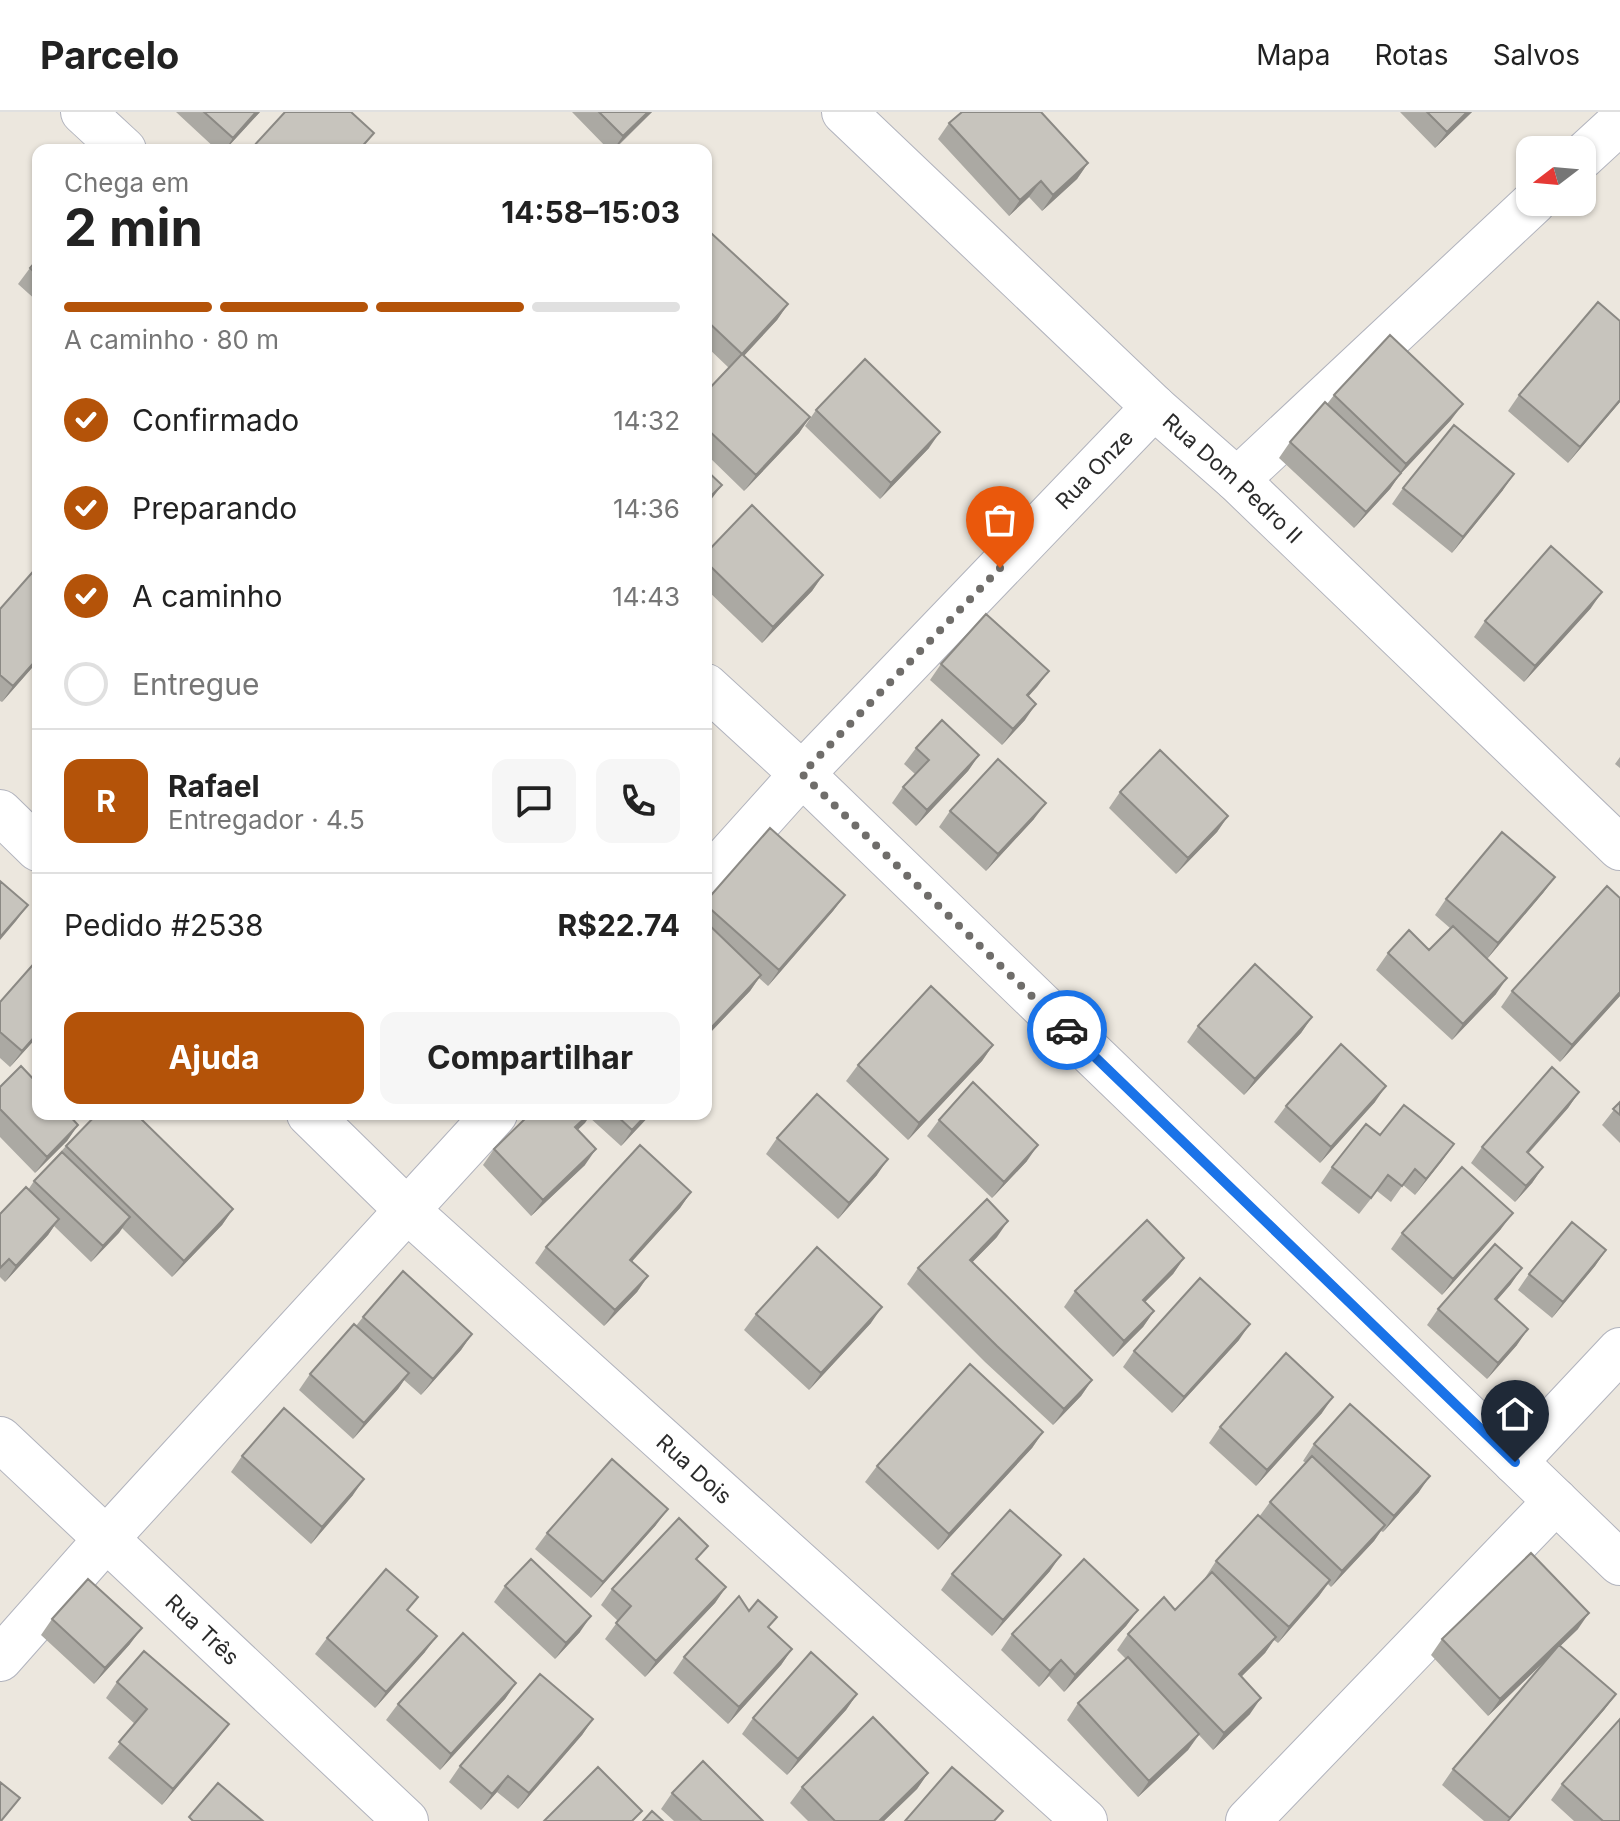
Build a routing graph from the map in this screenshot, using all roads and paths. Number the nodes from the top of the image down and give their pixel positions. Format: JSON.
{"nodes":[{"id":1,"x":83,"y":112,"type":"edge"},
{"id":2,"x":844,"y":112,"type":"edge"},
{"id":3,"x":118,"y":144,"type":"edge"},
{"id":4,"x":1519,"y":216,"type":"edge"},
{"id":5,"x":1154,"y":407,"type":"junction"},
{"id":6,"x":1237,"y":480,"type":"junction"},
{"id":7,"x":712,"y":692,"type":"edge"},
{"id":8,"x":802,"y":774,"type":"junction"},
{"id":9,"x":0,"y":812,"type":"edge"},
{"id":10,"x":32,"y":843,"type":"edge"},
{"id":11,"x":1620,"y":848,"type":"edge"},
{"id":12,"x":712,"y":874,"type":"edge"},
{"id":13,"x":315,"y":1120,"type":"edge"},
{"id":14,"x":490,"y":1120,"type":"edge"},
{"id":15,"x":408,"y":1211,"type":"junction"},
{"id":16,"x":1620,"y":1350,"type":"edge"},
{"id":17,"x":0,"y":1439,"type":"edge"},
{"id":18,"x":1515,"y":1462,"type":"junction"},
{"id":19,"x":1556,"y":1501,"type":"junction"},
{"id":20,"x":107,"y":1538,"type":"junction"},
{"id":21,"x":1620,"y":1563,"type":"edge"},
{"id":22,"x":0,"y":1659,"type":"edge"},
{"id":23,"x":406,"y":1821,"type":"edge"},
{"id":24,"x":1085,"y":1821,"type":"edge"},
{"id":25,"x":1248,"y":1821,"type":"edge"}],
"edges":[{"from":1,"to":3,"type":"street"},
{"from":2,"to":5,"type":"street","name":"Rua Dom Pedro II"},
{"from":4,"to":6,"type":"street"},
{"from":5,"to":6,"type":"street","name":"Rua Dom Pedro II"},
{"from":5,"to":8,"type":"street","name":"Rua Onze"},
{"from":6,"to":11,"type":"street","name":"Rua Dom Pedro II"},
{"from":7,"to":8,"type":"street"},
{"from":8,"to":12,"type":"street","name":"Rua Onze"},
{"from":8,"to":18,"type":"street"},
{"from":9,"to":10,"type":"street"},
{"from":13,"to":15,"type":"street","name":"Rua Dois"},
{"from":14,"to":15,"type":"street"},
{"from":15,"to":20,"type":"street"},
{"from":15,"to":24,"type":"street","name":"Rua Dois"},
{"from":16,"to":18,"type":"street"},
{"from":17,"to":20,"type":"street","name":"Rua Três"},
{"from":18,"to":19,"type":"street"},
{"from":19,"to":21,"type":"street"},
{"from":19,"to":25,"type":"street"},
{"from":20,"to":22,"type":"street"},
{"from":20,"to":23,"type":"street","name":"Rua Três"}]}
